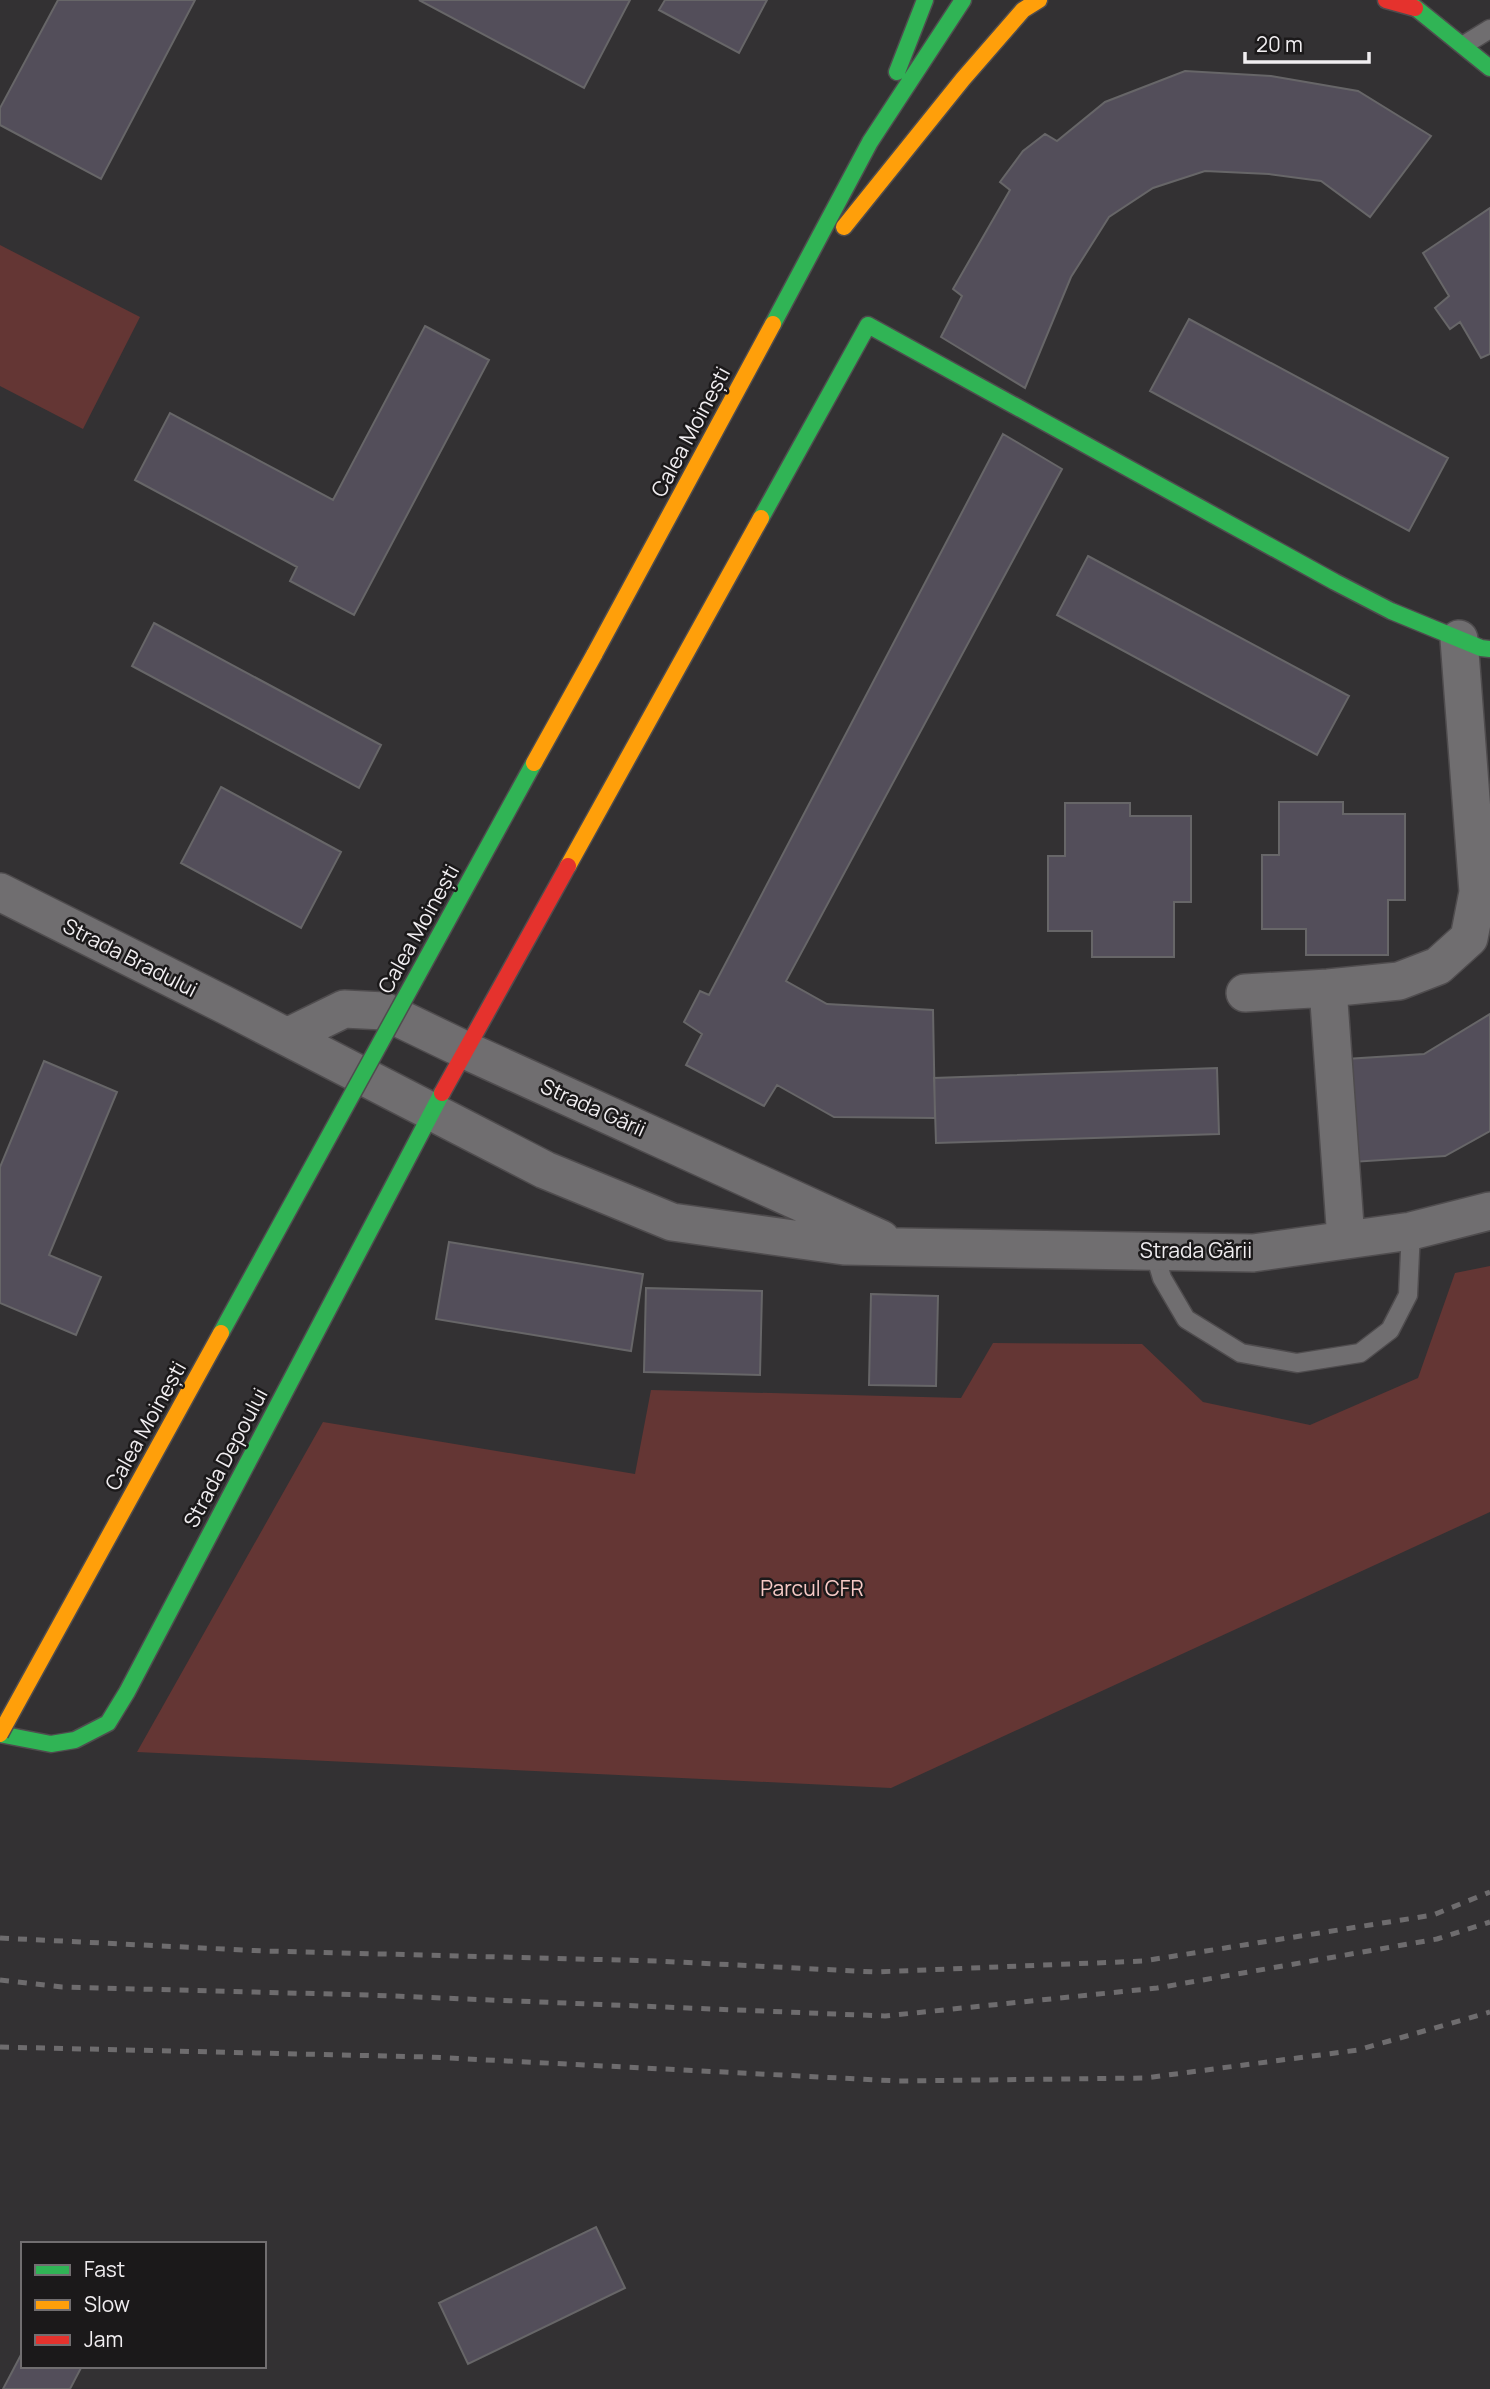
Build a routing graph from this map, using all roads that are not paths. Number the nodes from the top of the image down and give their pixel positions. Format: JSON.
{"nodes":[{"id":1,"x":925,"y":0,"type":"edge"},
{"id":2,"x":963,"y":0,"type":"edge"},
{"id":3,"x":1039,"y":0,"type":"edge"},
{"id":4,"x":1386,"y":0,"type":"edge"},
{"id":5,"x":1410,"y":4,"type":"edge"},
{"id":6,"x":1490,"y":29,"type":"edge"},
{"id":7,"x":1464,"y":46,"type":"junction"},
{"id":8,"x":1490,"y":68,"type":"edge"},
{"id":9,"x":870,"y":142,"type":"junction"},
{"id":10,"x":786,"y":300,"type":"junction"},
{"id":11,"x":1474,"y":644,"type":"edge"},
{"id":12,"x":0,"y":892,"type":"edge"},
{"id":13,"x":1328,"y":988,"type":"junction"},
{"id":14,"x":1245,"y":993,"type":"dead end"},
{"id":15,"x":274,"y":1030,"type":"junction"},
{"id":16,"x":465,"y":1050,"type":"junction"},
{"id":17,"x":431,"y":1112,"type":"junction"},
{"id":18,"x":1490,"y":1212,"type":"edge"},
{"id":19,"x":1411,"y":1231,"type":"junction"},
{"id":20,"x":1346,"y":1240,"type":"junction"},
{"id":21,"x":898,"y":1247,"type":"junction"},
{"id":22,"x":1154,"y":1251,"type":"junction"},
{"id":23,"x":0,"y":1734,"type":"edge"}],
"edges":[{"from":1,"to":9,"type":"main road","name":"Calea Moinești"},
{"from":2,"to":9,"type":"main road","name":"Calea Moinești"},
{"from":3,"to":10,"type":"main road"},
{"from":4,"to":5,"type":"main road"},
{"from":5,"to":7,"type":"main road"},
{"from":6,"to":7,"type":"lane"},
{"from":7,"to":8,"type":"main road"},
{"from":9,"to":10,"type":"main road","name":"Calea Moinești"},
{"from":10,"to":23,"type":"main road","name":"Calea Moinești","bridge":true},
{"from":11,"to":13,"type":"street"},
{"from":11,"to":16,"type":"main road","name":"Strada Depoului"},
{"from":12,"to":15,"type":"street","name":"Strada Bradului"},
{"from":13,"to":14,"type":"street"},
{"from":13,"to":20,"type":"street"},
{"from":15,"to":16,"type":"street","name":"Strada Gării"},
{"from":15,"to":17,"type":"street","name":"Strada Gării"},
{"from":16,"to":17,"type":"main road","name":"Strada Depoului"},
{"from":16,"to":21,"type":"street","name":"Strada Gării"},
{"from":17,"to":21,"type":"street","name":"Strada Gării"},
{"from":17,"to":23,"type":"main road","name":"Strada Depoului"},
{"from":18,"to":19,"type":"street","name":"Strada Gării"},
{"from":19,"to":20,"type":"street","name":"Strada Gării"},
{"from":19,"to":22,"type":"lane"},
{"from":20,"to":22,"type":"street","name":"Strada Gării"},
{"from":21,"to":22,"type":"street","name":"Strada Gării"}]}
